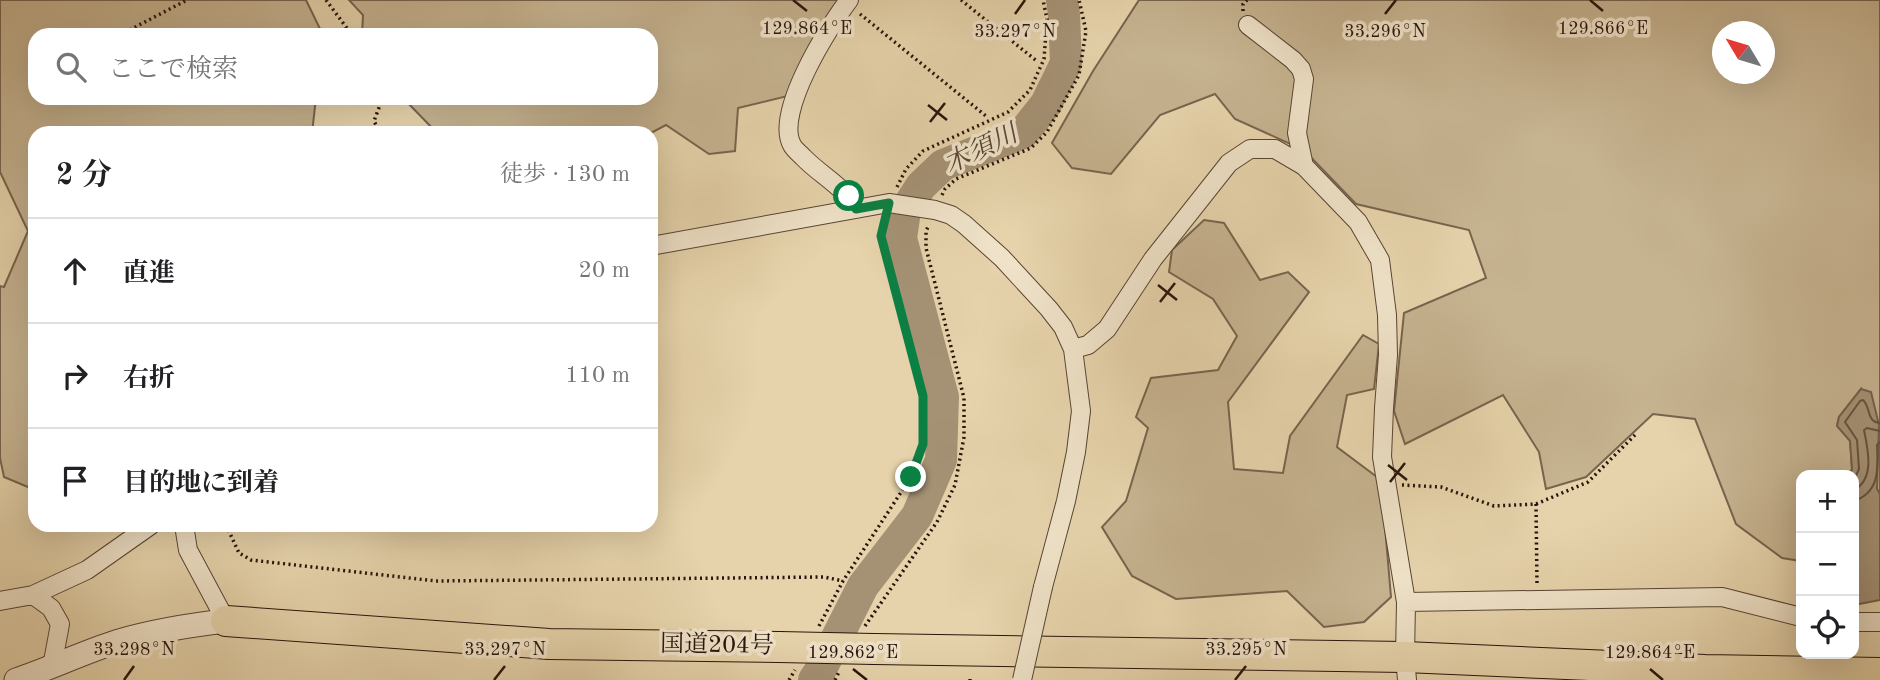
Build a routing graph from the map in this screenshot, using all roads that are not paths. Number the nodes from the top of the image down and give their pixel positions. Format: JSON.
{"nodes":[{"id":1,"x":853,"y":5,"type":"edge"},
{"id":2,"x":1248,"y":25,"type":"dead end"},
{"id":3,"x":1304,"y":166,"type":"junction"},
{"id":4,"x":856,"y":209,"type":"junction"},
{"id":5,"x":658,"y":245,"type":"edge"},
{"id":6,"x":1073,"y":349,"type":"junction"},
{"id":7,"x":141,"y":532,"type":"edge"},
{"id":8,"x":185,"y":532,"type":"edge"},
{"id":9,"x":33,"y":595,"type":"junction"},
{"id":10,"x":0,"y":601,"type":"edge"},
{"id":11,"x":1406,"y":602,"type":"junction"},
{"id":12,"x":1796,"y":616,"type":"edge"},
{"id":13,"x":226,"y":621,"type":"junction"},
{"id":14,"x":1859,"y":622,"type":"edge"},
{"id":15,"x":1880,"y":622,"type":"edge"},
{"id":16,"x":52,"y":667,"type":"junction"},
{"id":17,"x":1406,"y":669,"type":"edge"},
{"id":18,"x":1880,"y":673,"type":"edge"},
{"id":19,"x":16,"y":680,"type":"edge"},
{"id":20,"x":1022,"y":680,"type":"edge"}],
"edges":[{"from":1,"to":4,"type":"street"},
{"from":2,"to":3,"type":"street"},
{"from":3,"to":6,"type":"street"},
{"from":3,"to":11,"type":"street"},
{"from":4,"to":5,"type":"street"},
{"from":4,"to":6,"type":"street"},
{"from":6,"to":20,"type":"street","bridge":true},
{"from":7,"to":9,"type":"street"},
{"from":8,"to":13,"type":"street"},
{"from":9,"to":10,"type":"street"},
{"from":9,"to":16,"type":"street"},
{"from":11,"to":12,"type":"street"},
{"from":11,"to":17,"type":"street"},
{"from":13,"to":16,"type":"street"},
{"from":13,"to":17,"type":"highway","name":"国道204号","bridge":true},
{"from":14,"to":15,"type":"street"},
{"from":16,"to":19,"type":"street"},
{"from":17,"to":18,"type":"highway","name":"国道204号"}]}
